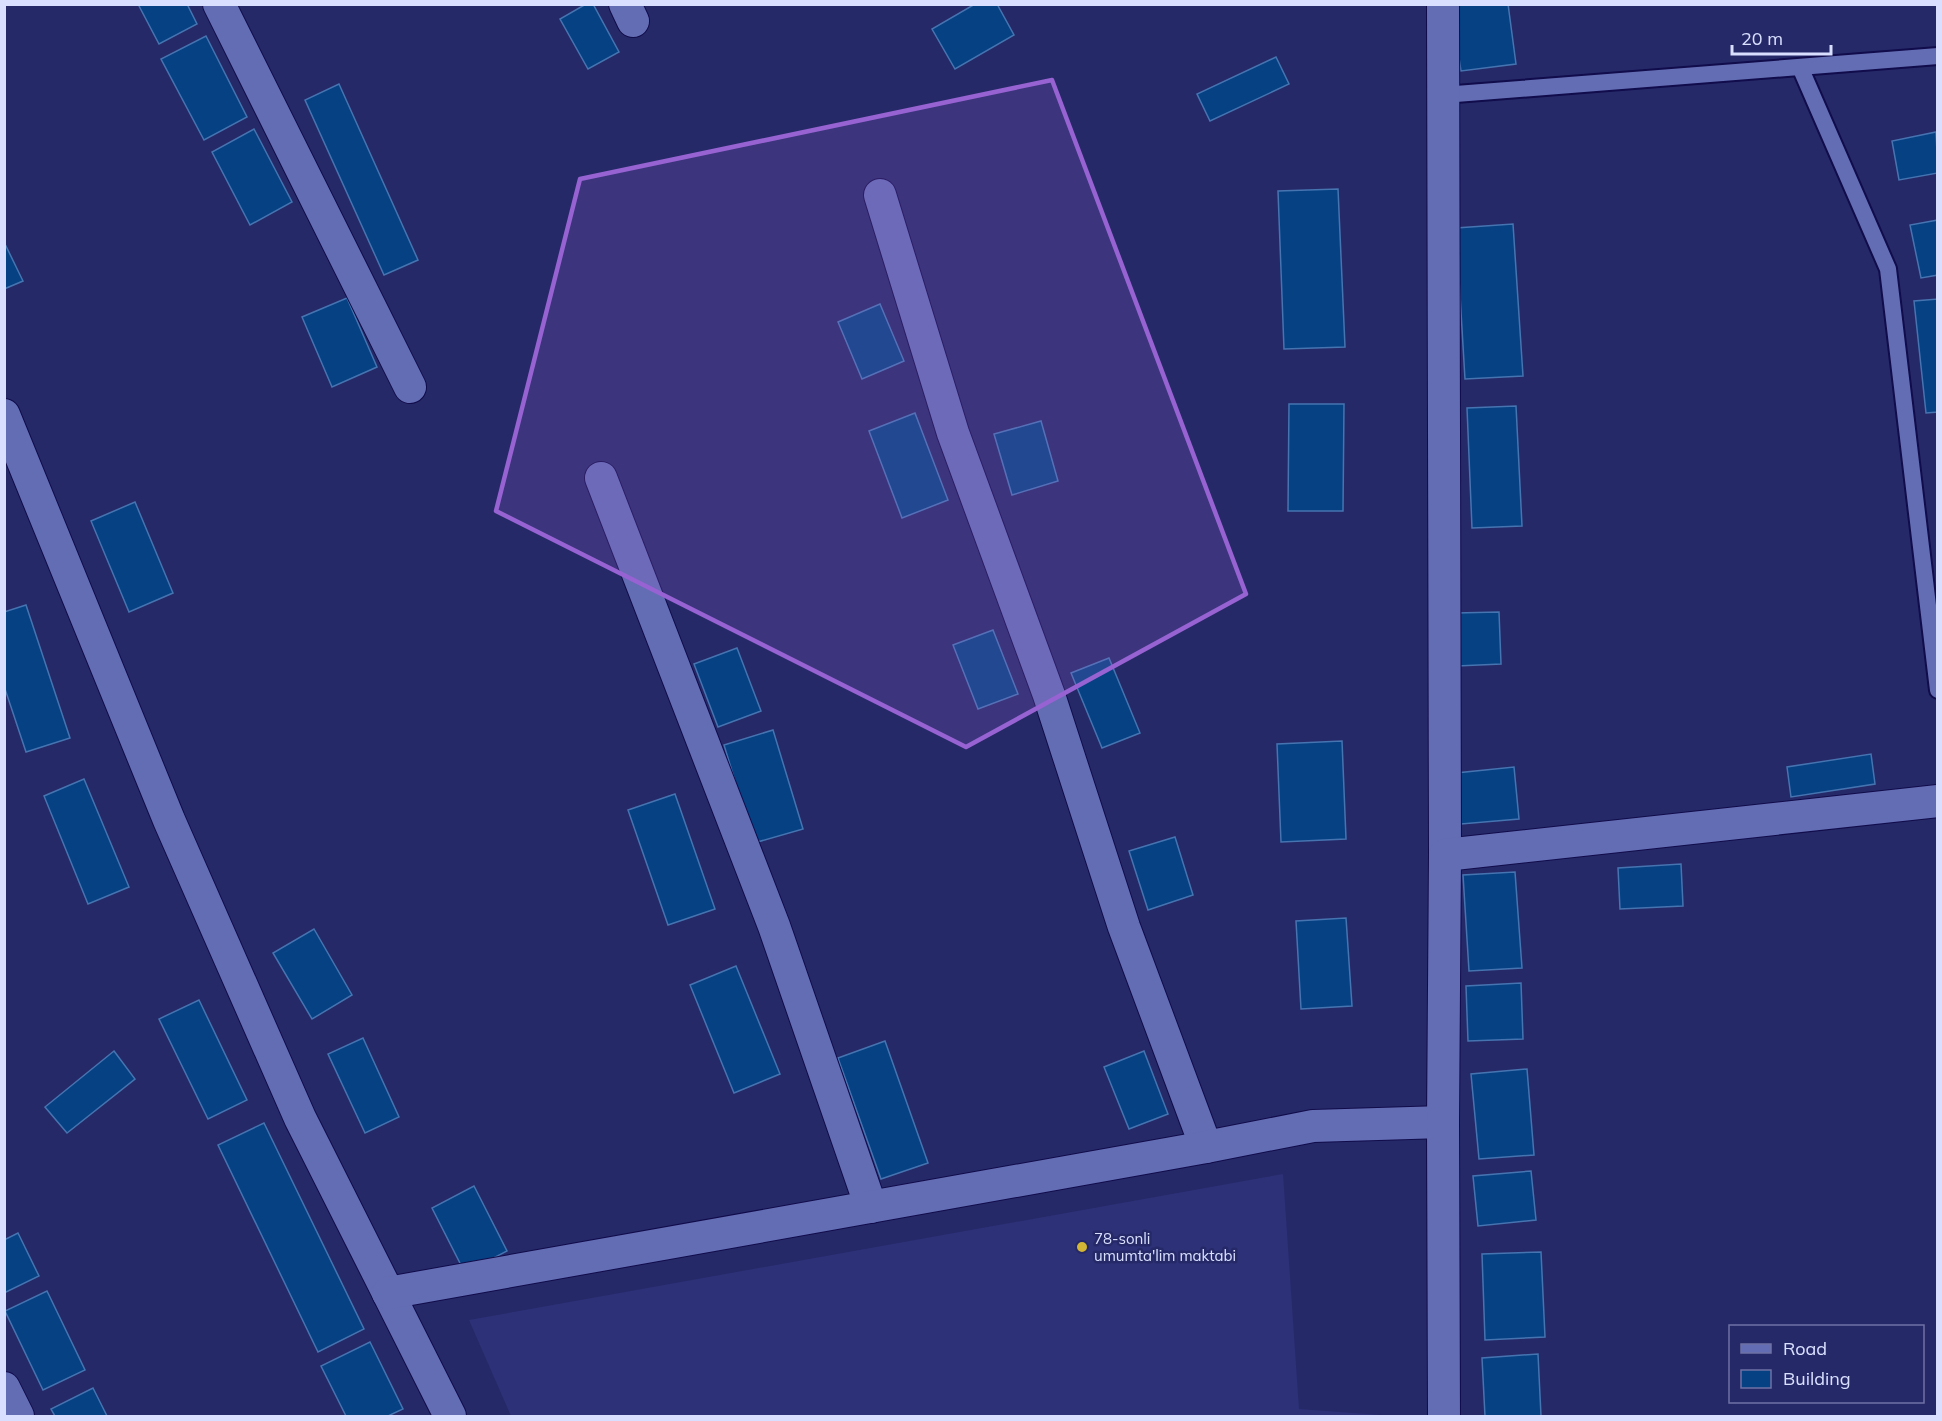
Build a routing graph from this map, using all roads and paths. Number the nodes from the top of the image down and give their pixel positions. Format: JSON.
{"nodes":[{"id":1,"x":219,"y":4,"type":"edge"},
{"id":2,"x":1443,"y":4,"type":"edge"},
{"id":3,"x":1938,"y":56,"type":"edge"},
{"id":4,"x":1800,"y":67,"type":"junction"},
{"id":5,"x":1443,"y":95,"type":"junction"},
{"id":6,"x":880,"y":195,"type":"dead end"},
{"id":7,"x":410,"y":387,"type":"dead end"},
{"id":8,"x":4,"y":415,"type":"edge"},
{"id":9,"x":601,"y":478,"type":"dead end"},
{"id":10,"x":1938,"y":690,"type":"edge"},
{"id":11,"x":1938,"y":801,"type":"edge"},
{"id":12,"x":1445,"y":855,"type":"junction"},
{"id":13,"x":1443,"y":1122,"type":"junction"},
{"id":14,"x":1206,"y":1147,"type":"junction"},
{"id":15,"x":871,"y":1207,"type":"junction"},
{"id":16,"x":388,"y":1293,"type":"junction"},
{"id":17,"x":4,"y":1388,"type":"edge"},
{"id":18,"x":18,"y":1416,"type":"edge"},
{"id":19,"x":450,"y":1416,"type":"edge"},
{"id":20,"x":1444,"y":1416,"type":"edge"}],
"edges":[{"from":1,"to":7,"type":"street"},
{"from":2,"to":5,"type":"street"},
{"from":3,"to":4,"type":"lane"},
{"from":4,"to":5,"type":"lane"},
{"from":4,"to":10,"type":"lane"},
{"from":5,"to":12,"type":"street"},
{"from":6,"to":14,"type":"street"},
{"from":8,"to":16,"type":"street"},
{"from":9,"to":15,"type":"street"},
{"from":11,"to":12,"type":"street"},
{"from":12,"to":13,"type":"street"},
{"from":13,"to":14,"type":"street"},
{"from":13,"to":20,"type":"street"},
{"from":14,"to":15,"type":"street"},
{"from":15,"to":16,"type":"street"},
{"from":16,"to":19,"type":"street"},
{"from":17,"to":18,"type":"street"}]}
